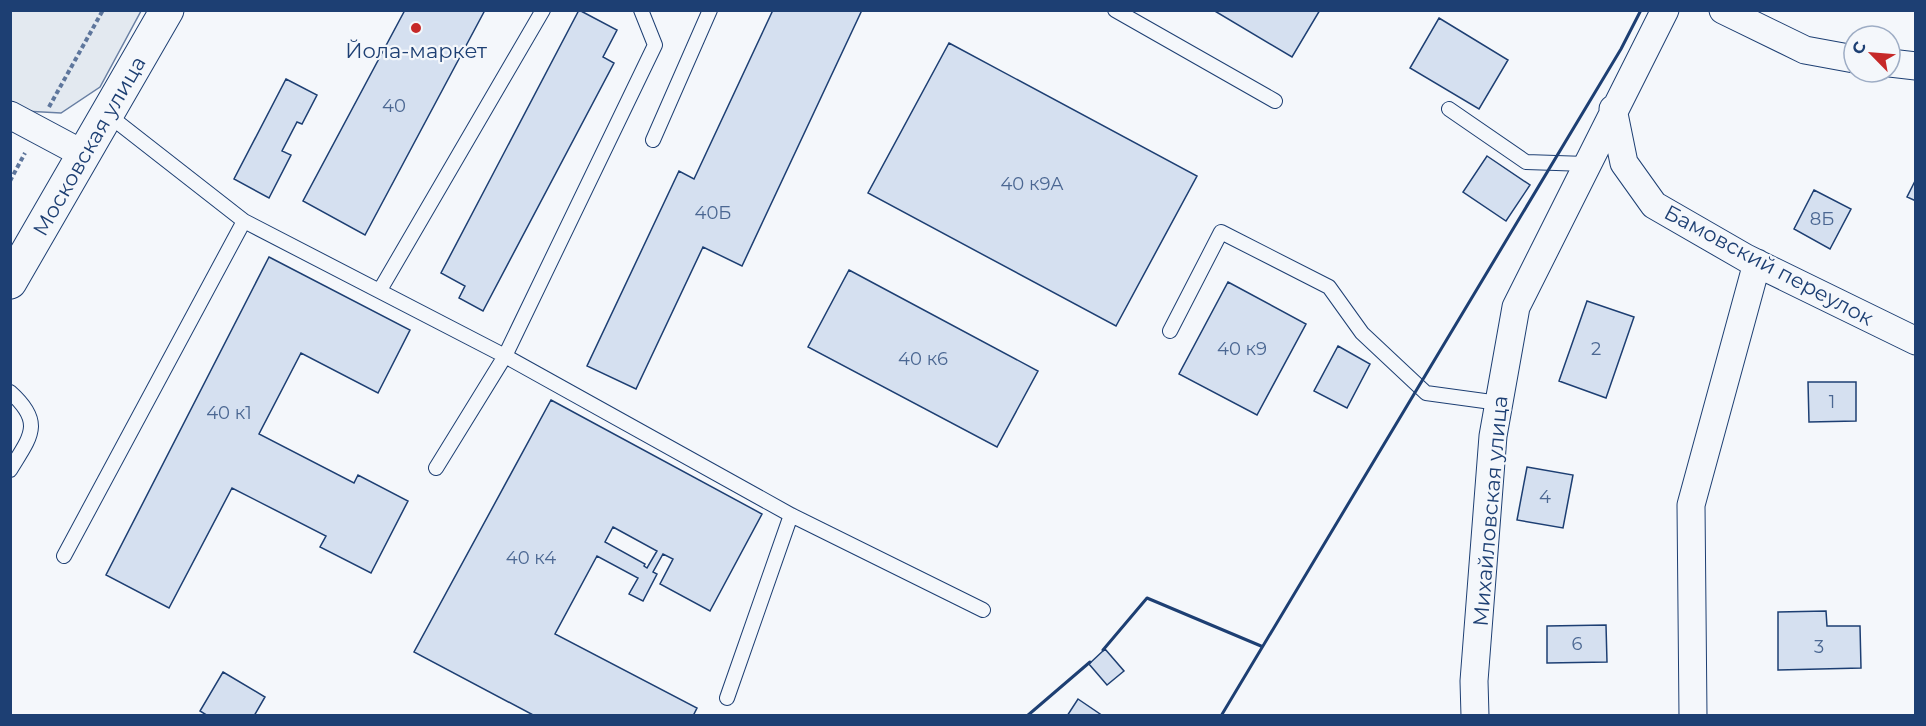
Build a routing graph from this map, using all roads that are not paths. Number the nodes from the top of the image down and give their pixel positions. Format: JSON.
{"nodes":[{"id":1,"x":167,"y":10,"type":"edge"},
{"id":2,"x":543,"y":10,"type":"edge"},
{"id":3,"x":641,"y":10,"type":"edge"},
{"id":4,"x":710,"y":10,"type":"edge"},
{"id":5,"x":1115,"y":10,"type":"edge"},
{"id":6,"x":1665,"y":10,"type":"edge"},
{"id":7,"x":1723,"y":10,"type":"edge"},
{"id":8,"x":1842,"y":57,"type":"edge"},
{"id":9,"x":1275,"y":101,"type":"dead end"},
{"id":10,"x":1449,"y":109,"type":"dead end"},
{"id":11,"x":1613,"y":109,"type":"junction"},
{"id":12,"x":107,"y":114,"type":"junction"},
{"id":13,"x":10,"y":115,"type":"edge"},
{"id":14,"x":653,"y":140,"type":"dead end"},
{"id":15,"x":84,"y":154,"type":"junction"},
{"id":16,"x":1586,"y":164,"type":"junction"},
{"id":17,"x":244,"y":220,"type":"junction"},
{"id":18,"x":1757,"y":263,"type":"junction"},
{"id":19,"x":10,"y":282,"type":"edge"},
{"id":20,"x":380,"y":290,"type":"junction"},
{"id":21,"x":1170,"y":331,"type":"dead end"},
{"id":22,"x":1916,"y":341,"type":"edge"},
{"id":23,"x":505,"y":356,"type":"junction"},
{"id":24,"x":10,"y":392,"type":"edge"},
{"id":25,"x":1499,"y":403,"type":"junction"},
{"id":26,"x":436,"y":468,"type":"dead end"},
{"id":27,"x":10,"y":470,"type":"edge"},
{"id":28,"x":792,"y":515,"type":"junction"},
{"id":29,"x":64,"y":556,"type":"dead end"},
{"id":30,"x":983,"y":610,"type":"dead end"},
{"id":31,"x":727,"y":698,"type":"dead end"},
{"id":32,"x":1475,"y":716,"type":"edge"},
{"id":33,"x":1693,"y":716,"type":"edge"}],
"edges":[{"from":1,"to":12,"type":"main road","name":"Московская улица"},
{"from":2,"to":20,"type":"lane"},
{"from":3,"to":23,"type":"lane"},
{"from":4,"to":14,"type":"lane"},
{"from":5,"to":9,"type":"lane"},
{"from":6,"to":11,"type":"street"},
{"from":7,"to":8,"type":"street"},
{"from":10,"to":16,"type":"lane"},
{"from":11,"to":16,"type":"street"},
{"from":11,"to":18,"type":"street","name":"Бамовский переулок"},
{"from":12,"to":15,"type":"main road","name":"Московская улица"},
{"from":12,"to":17,"type":"lane"},
{"from":13,"to":15,"type":"street"},
{"from":15,"to":19,"type":"main road","name":"Московская улица"},
{"from":16,"to":25,"type":"street","name":"Михайловская улица"},
{"from":17,"to":20,"type":"lane"},
{"from":17,"to":29,"type":"lane"},
{"from":18,"to":22,"type":"street","name":"Бамовский переулок"},
{"from":18,"to":33,"type":"street"},
{"from":20,"to":23,"type":"lane"},
{"from":21,"to":25,"type":"lane"},
{"from":23,"to":26,"type":"lane"},
{"from":23,"to":28,"type":"lane"},
{"from":24,"to":27,"type":"lane"},
{"from":25,"to":32,"type":"street","name":"Михайловская улица"},
{"from":28,"to":30,"type":"lane"},
{"from":28,"to":31,"type":"lane"}]}
